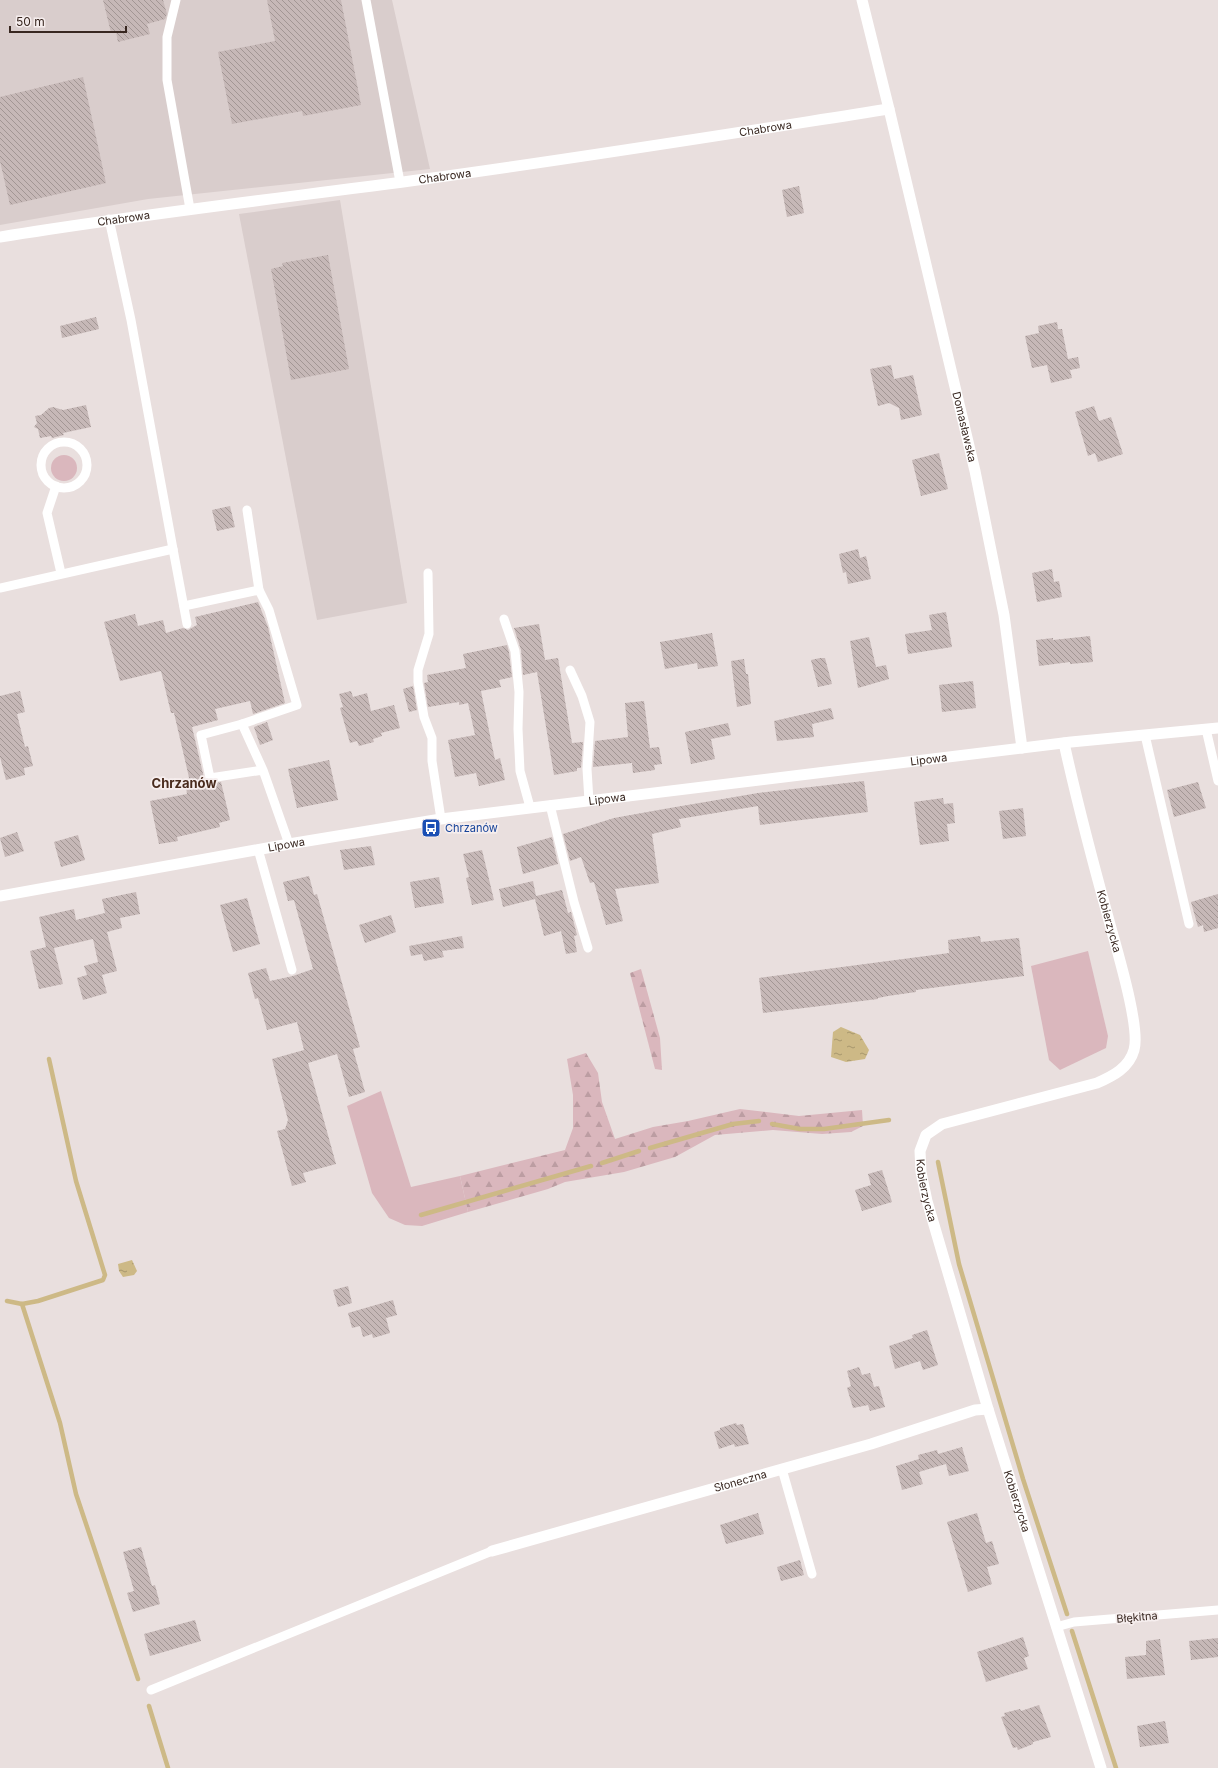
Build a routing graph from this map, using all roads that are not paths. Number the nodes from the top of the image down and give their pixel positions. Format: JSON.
{"nodes":[{"id":1,"x":176,"y":0,"type":"edge"},
{"id":2,"x":366,"y":0,"type":"edge"},
{"id":3,"x":862,"y":0,"type":"edge"},
{"id":4,"x":890,"y":109,"type":"junction"},
{"id":5,"x":400,"y":182,"type":"junction"},
{"id":6,"x":190,"y":209,"type":"junction"},
{"id":7,"x":108,"y":219,"type":"junction"},
{"id":8,"x":0,"y":236,"type":"edge"},
{"id":9,"x":56,"y":486,"type":"junction"},
{"id":10,"x":246,"y":510,"type":"dead end"},
{"id":11,"x":173,"y":549,"type":"junction"},
{"id":12,"x":61,"y":573,"type":"junction"},
{"id":13,"x":428,"y":573,"type":"dead end"},
{"id":14,"x":0,"y":588,"type":"edge"},
{"id":15,"x":259,"y":590,"type":"junction"},
{"id":16,"x":184,"y":606,"type":"junction"},
{"id":17,"x":504,"y":619,"type":"dead end"},
{"id":18,"x":187,"y":624,"type":"dead end"},
{"id":19,"x":570,"y":670,"type":"dead end"},
{"id":20,"x":242,"y":724,"type":"junction"},
{"id":21,"x":1218,"y":728,"type":"edge"},
{"id":22,"x":1206,"y":729,"type":"junction"},
{"id":23,"x":1145,"y":735,"type":"junction"},
{"id":24,"x":1064,"y":744,"type":"junction"},
{"id":25,"x":1022,"y":748,"type":"junction"},
{"id":26,"x":264,"y":770,"type":"junction"},
{"id":27,"x":1218,"y":781,"type":"edge"},
{"id":28,"x":589,"y":801,"type":"junction"},
{"id":29,"x":550,"y":805,"type":"junction"},
{"id":30,"x":530,"y":807,"type":"junction"},
{"id":31,"x":440,"y":819,"type":"junction"},
{"id":32,"x":289,"y":844,"type":"junction"},
{"id":33,"x":258,"y":849,"type":"junction"},
{"id":34,"x":0,"y":896,"type":"edge"},
{"id":35,"x":1189,"y":924,"type":"dead end"},
{"id":36,"x":588,"y":948,"type":"dead end"},
{"id":37,"x":292,"y":970,"type":"dead end"},
{"id":38,"x":988,"y":1408,"type":"junction"},
{"id":39,"x":782,"y":1468,"type":"junction"},
{"id":40,"x":492,"y":1551,"type":"joint"},
{"id":41,"x":812,"y":1574,"type":"dead end"},
{"id":42,"x":1218,"y":1610,"type":"edge"},
{"id":43,"x":1056,"y":1627,"type":"junction"},
{"id":44,"x":152,"y":1690,"type":"dead end"},
{"id":45,"x":1101,"y":1768,"type":"edge"}],
"edges":[{"from":1,"to":6,"type":"lane"},
{"from":2,"to":5,"type":"lane"},
{"from":3,"to":4,"type":"street","name":"Domasławska"},
{"from":4,"to":5,"type":"street","name":"Chabrowa"},
{"from":4,"to":25,"type":"street","name":"Domasławska"},
{"from":5,"to":6,"type":"street","name":"Chabrowa"},
{"from":6,"to":7,"type":"street","name":"Chabrowa"},
{"from":7,"to":8,"type":"street","name":"Chabrowa"},
{"from":7,"to":11,"type":"lane"},
{"from":9,"to":9,"type":"lane"},
{"from":9,"to":12,"type":"lane"},
{"from":10,"to":15,"type":"lane"},
{"from":11,"to":12,"type":"lane"},
{"from":11,"to":16,"type":"lane"},
{"from":12,"to":14,"type":"lane"},
{"from":13,"to":31,"type":"lane"},
{"from":15,"to":16,"type":"lane"},
{"from":15,"to":20,"type":"lane"},
{"from":16,"to":18,"type":"lane"},
{"from":17,"to":30,"type":"lane"},
{"from":19,"to":28,"type":"lane"},
{"from":20,"to":26,"type":"lane"},
{"from":20,"to":26,"type":"lane"},
{"from":21,"to":22,"type":"street","name":"Lipowa"},
{"from":22,"to":23,"type":"street","name":"Lipowa"},
{"from":22,"to":27,"type":"lane"},
{"from":23,"to":24,"type":"street","name":"Lipowa"},
{"from":23,"to":35,"type":"lane"},
{"from":24,"to":25,"type":"street","name":"Lipowa"},
{"from":24,"to":38,"type":"street","name":"Kobierzycka"},
{"from":25,"to":28,"type":"street","name":"Lipowa"},
{"from":26,"to":32,"type":"lane"},
{"from":28,"to":29,"type":"street","name":"Lipowa"},
{"from":29,"to":30,"type":"street","name":"Lipowa"},
{"from":29,"to":36,"type":"lane"},
{"from":30,"to":31,"type":"street","name":"Lipowa"},
{"from":31,"to":32,"type":"street","name":"Lipowa"},
{"from":32,"to":33,"type":"street","name":"Lipowa"},
{"from":33,"to":34,"type":"street","name":"Lipowa"},
{"from":33,"to":37,"type":"lane"},
{"from":38,"to":39,"type":"street","name":"Słoneczna"},
{"from":38,"to":43,"type":"street","name":"Kobierzycka"},
{"from":39,"to":40,"type":"street","name":"Słoneczna"},
{"from":39,"to":41,"type":"lane"},
{"from":40,"to":44,"type":"lane"},
{"from":42,"to":43,"type":"lane","name":"Błękitna"},
{"from":43,"to":45,"type":"street","name":"Kobierzycka"}]}
